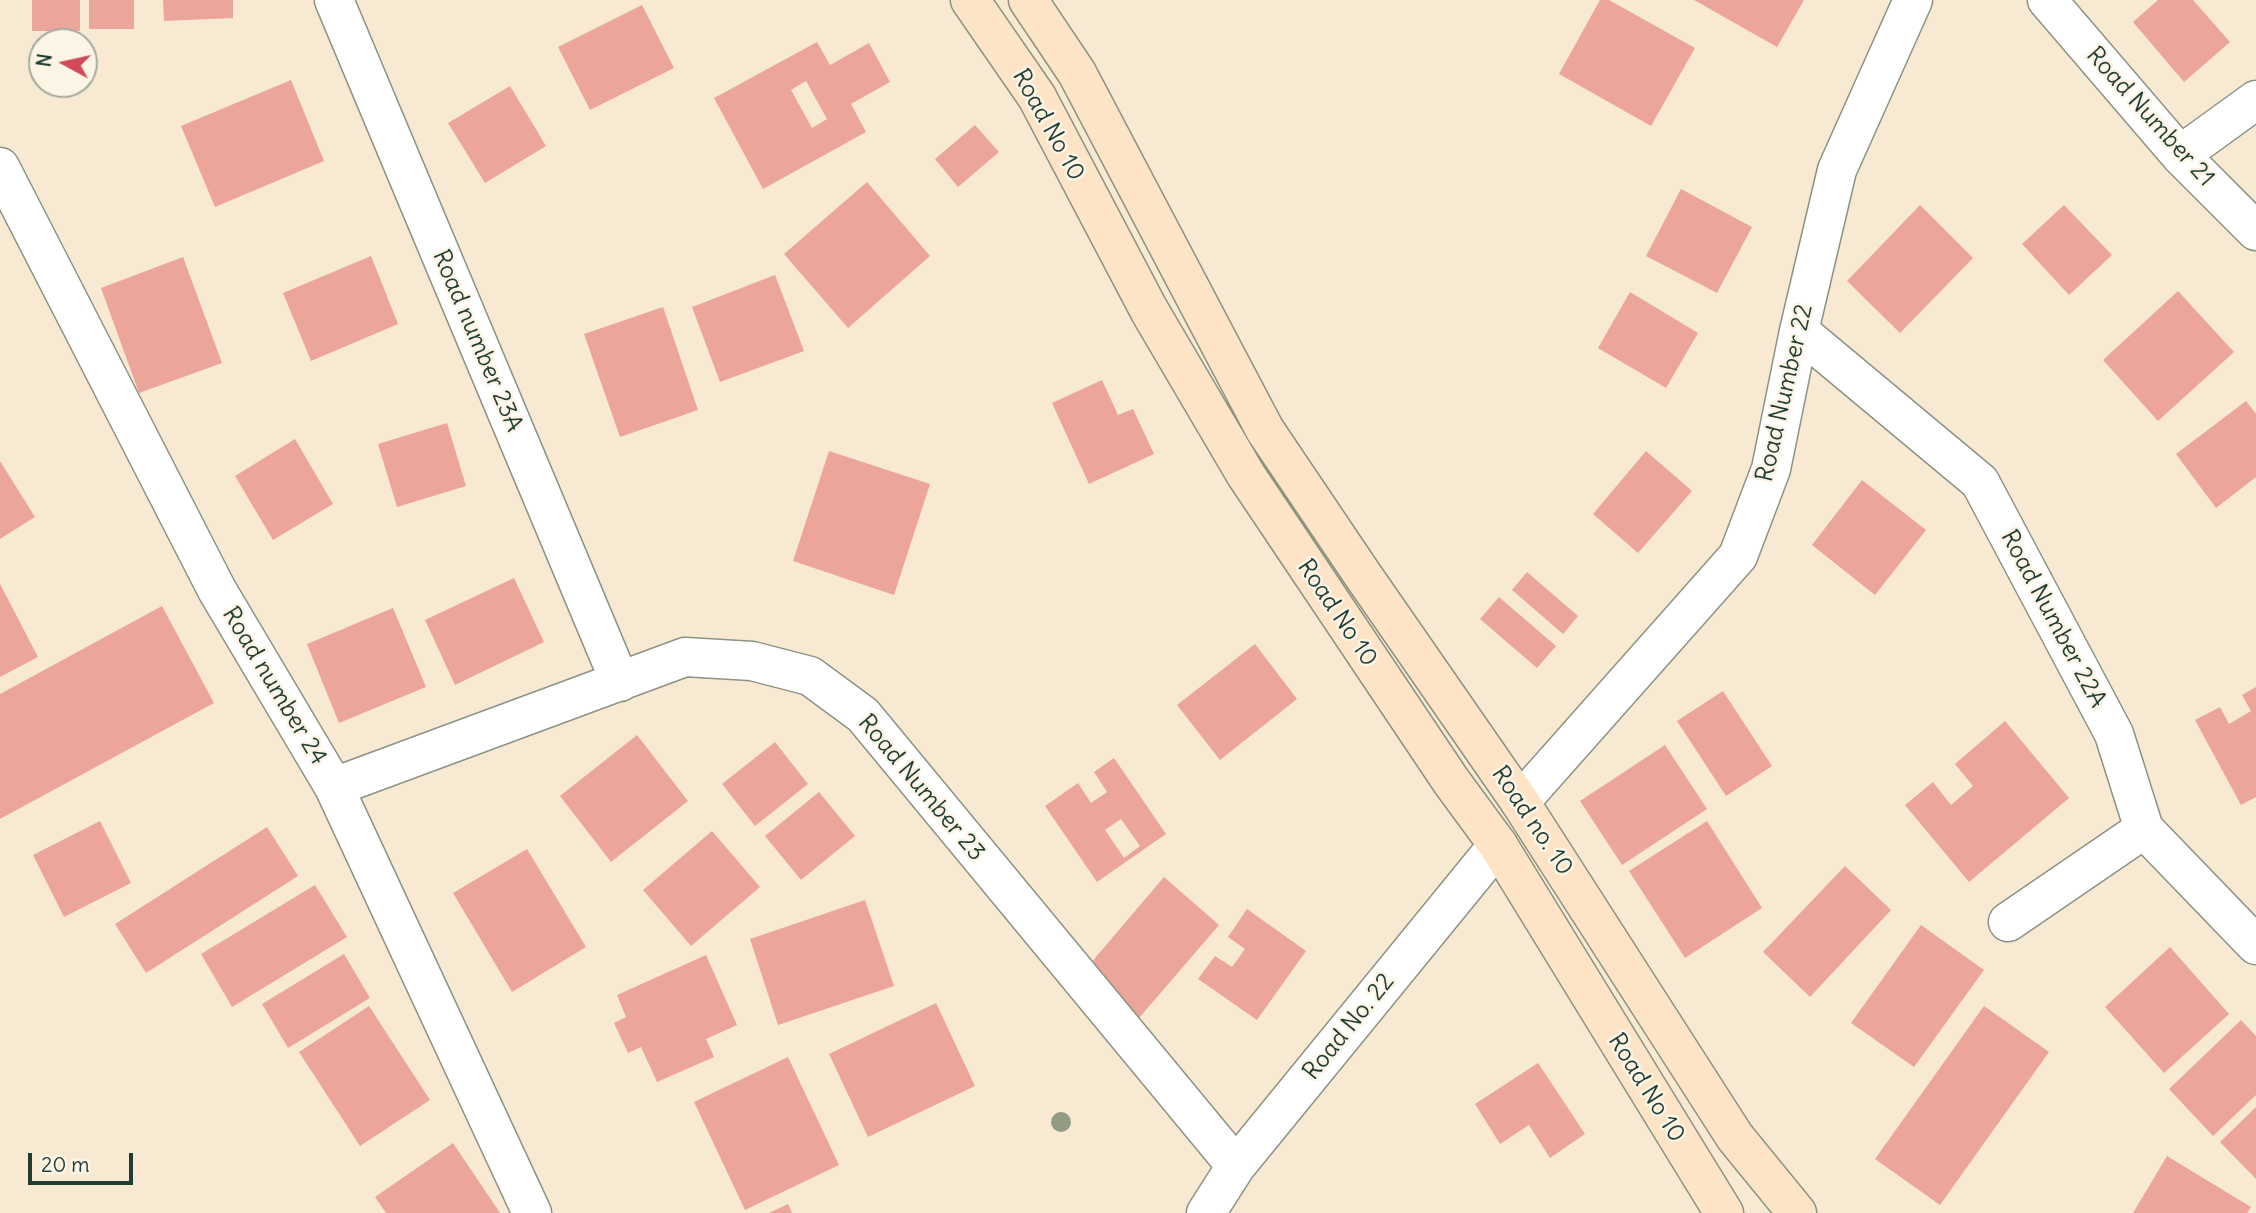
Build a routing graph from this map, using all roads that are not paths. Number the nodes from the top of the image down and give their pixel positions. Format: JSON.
{"nodes":[{"id":1,"x":334,"y":0,"type":"edge"},
{"id":2,"x":970,"y":0,"type":"edge"},
{"id":3,"x":1028,"y":0,"type":"edge"},
{"id":4,"x":1913,"y":0,"type":"edge"},
{"id":5,"x":2047,"y":0,"type":"edge"},
{"id":6,"x":2256,"y":100,"type":"edge"},
{"id":7,"x":2180,"y":155,"type":"junction"},
{"id":8,"x":0,"y":167,"type":"edge"},
{"id":9,"x":2256,"y":231,"type":"edge"},
{"id":10,"x":1799,"y":331,"type":"junction"},
{"id":11,"x":1265,"y":430,"type":"joint"},
{"id":12,"x":620,"y":682,"type":"junction"},
{"id":13,"x":334,"y":787,"type":"junction"},
{"id":14,"x":1520,"y":802,"type":"junction"},
{"id":15,"x":2144,"y":830,"type":"junction"},
{"id":16,"x":1498,"y":845,"type":"junction"},
{"id":17,"x":2008,"y":922,"type":"dead end"},
{"id":18,"x":2256,"y":945,"type":"edge"},
{"id":19,"x":1236,"y":1166,"type":"junction"},
{"id":20,"x":532,"y":1213,"type":"edge"},
{"id":21,"x":1206,"y":1213,"type":"edge"},
{"id":22,"x":1724,"y":1213,"type":"edge"},
{"id":23,"x":1797,"y":1213,"type":"edge"}],
"edges":[{"from":1,"to":12,"type":"street","name":"Road number 23A"},
{"from":2,"to":16,"type":"main road","name":"Road No 10"},
{"from":3,"to":11,"type":"main road","name":"Road No 10"},
{"from":4,"to":10,"type":"street","name":"Road Number 22"},
{"from":5,"to":7,"type":"street","name":"Road Number 21"},
{"from":6,"to":7,"type":"street"},
{"from":7,"to":9,"type":"street","name":"Road Number 21"},
{"from":8,"to":13,"type":"street","name":"Road number 24"},
{"from":10,"to":14,"type":"street","name":"Road Number 22"},
{"from":10,"to":15,"type":"street","name":"Road Number 22A"},
{"from":11,"to":14,"type":"main road","name":"Road no. 10"},
{"from":12,"to":13,"type":"street","name":"Road Number 23"},
{"from":12,"to":19,"type":"street","name":"Road Number 23"},
{"from":13,"to":20,"type":"street","name":"Road number 24"},
{"from":14,"to":23,"type":"main road","name":"Road no. 10"},
{"from":15,"to":17,"type":"street"},
{"from":15,"to":18,"type":"street","name":"Road Number 22A"},
{"from":16,"to":19,"type":"street","name":"Road No. 22"},
{"from":16,"to":22,"type":"main road","name":"Road No 10"},
{"from":19,"to":21,"type":"street","name":"Road No. 22"}]}
